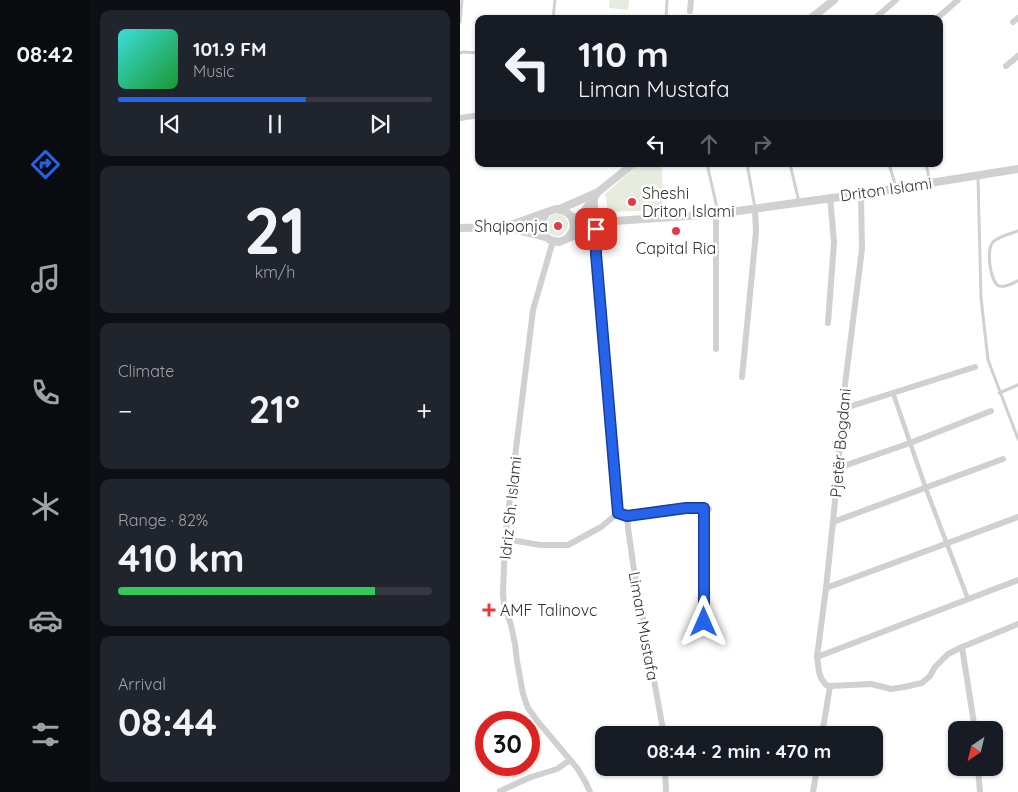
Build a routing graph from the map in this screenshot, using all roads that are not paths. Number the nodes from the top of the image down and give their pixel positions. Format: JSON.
{"nodes":[{"id":1,"x":462,"y":0,"type":"edge"},
{"id":2,"x":555,"y":0,"type":"edge"},
{"id":3,"x":667,"y":0,"type":"edge"},
{"id":4,"x":691,"y":0,"type":"edge"},
{"id":5,"x":834,"y":0,"type":"edge"},
{"id":6,"x":896,"y":0,"type":"edge"},
{"id":7,"x":958,"y":0,"type":"edge"},
{"id":8,"x":690,"y":11,"type":"dead end"},
{"id":9,"x":553,"y":15,"type":"edge"},
{"id":10,"x":666,"y":15,"type":"edge"},
{"id":11,"x":817,"y":15,"type":"edge"},
{"id":12,"x":879,"y":15,"type":"edge"},
{"id":13,"x":941,"y":15,"type":"edge"},
{"id":14,"x":460,"y":22,"type":"edge"},
{"id":15,"x":475,"y":53,"type":"edge"},
{"id":16,"x":460,"y":54,"type":"edge"},
{"id":17,"x":1018,"y":56,"type":"edge"},
{"id":18,"x":1006,"y":66,"type":"dead end"},
{"id":19,"x":475,"y":116,"type":"edge"},
{"id":20,"x":460,"y":118,"type":"edge"},
{"id":21,"x":629,"y":167,"type":"edge"},
{"id":22,"x":708,"y":167,"type":"edge"},
{"id":23,"x":748,"y":167,"type":"edge"},
{"id":24,"x":791,"y":167,"type":"edge"},
{"id":25,"x":890,"y":167,"type":"edge"},
{"id":26,"x":927,"y":167,"type":"edge"},
{"id":27,"x":1018,"y":169,"type":"edge"},
{"id":28,"x":978,"y":176,"type":"junction"},
{"id":29,"x":930,"y":183,"type":"junction"},
{"id":30,"x":896,"y":188,"type":"junction"},
{"id":31,"x":861,"y":194,"type":"junction"},
{"id":32,"x":596,"y":195,"type":"junction"},
{"id":33,"x":830,"y":198,"type":"junction"},
{"id":34,"x":799,"y":203,"type":"junction"},
{"id":35,"x":560,"y":209,"type":"junction"},
{"id":36,"x":755,"y":209,"type":"junction"},
{"id":37,"x":547,"y":212,"type":"junction"},
{"id":38,"x":717,"y":214,"type":"junction"},
{"id":39,"x":575,"y":218,"type":"junction"},
{"id":40,"x":606,"y":221,"type":"junction"},
{"id":41,"x":615,"y":222,"type":"junction"},
{"id":42,"x":505,"y":227,"type":"junction"},
{"id":43,"x":460,"y":228,"type":"edge"},
{"id":44,"x":596,"y":229,"type":"junction"},
{"id":45,"x":1018,"y":231,"type":"edge"},
{"id":46,"x":568,"y":238,"type":"junction"},
{"id":47,"x":549,"y":239,"type":"junction"},
{"id":48,"x":1018,"y":281,"type":"edge"},
{"id":49,"x":828,"y":323,"type":"dead end"},
{"id":50,"x":716,"y":349,"type":"dead end"},
{"id":51,"x":975,"y":367,"type":"dead end"},
{"id":52,"x":742,"y":377,"type":"dead end"},
{"id":53,"x":1018,"y":385,"type":"edge"},
{"id":54,"x":999,"y":392,"type":"junction"},
{"id":55,"x":893,"y":393,"type":"junction"},
{"id":56,"x":842,"y":408,"type":"junction"},
{"id":57,"x":991,"y":411,"type":"dead end"},
{"id":58,"x":1018,"y":439,"type":"edge"},
{"id":59,"x":910,"y":443,"type":"junction"},
{"id":60,"x":1003,"y":459,"type":"dead end"},
{"id":61,"x":838,"y":468,"type":"junction"},
{"id":62,"x":926,"y":488,"type":"junction"},
{"id":63,"x":618,"y":513,"type":"junction"},
{"id":64,"x":627,"y":516,"type":"junction"},
{"id":65,"x":1018,"y":517,"type":"edge"},
{"id":66,"x":833,"y":522,"type":"junction"},
{"id":67,"x":505,"y":539,"type":"junction"},
{"id":68,"x":948,"y":544,"type":"junction"},
{"id":69,"x":1018,"y":580,"type":"edge"},
{"id":70,"x":826,"y":588,"type":"junction"},
{"id":71,"x":968,"y":599,"type":"junction"},
{"id":72,"x":704,"y":622,"type":"dead end"},
{"id":73,"x":1018,"y":624,"type":"edge"},
{"id":74,"x":962,"y":647,"type":"junction"},
{"id":75,"x":816,"y":657,"type":"junction"},
{"id":76,"x":830,"y":686,"type":"junction"},
{"id":77,"x":974,"y":721,"type":"edge"},
{"id":78,"x":662,"y":726,"type":"edge"},
{"id":79,"x":823,"y":726,"type":"edge"},
{"id":80,"x":570,"y":760,"type":"junction"},
{"id":81,"x":666,"y":776,"type":"edge"},
{"id":82,"x":816,"y":776,"type":"edge"},
{"id":83,"x":979,"y":776,"type":"edge"},
{"id":84,"x":500,"y":791,"type":"dead end"},
{"id":85,"x":590,"y":792,"type":"edge"},
{"id":86,"x":666,"y":792,"type":"edge"},
{"id":87,"x":813,"y":792,"type":"edge"},
{"id":88,"x":980,"y":792,"type":"edge"}],
"edges":[{"from":1,"to":14,"type":"lane"},
{"from":2,"to":9,"type":"lane"},
{"from":3,"to":10,"type":"lane"},
{"from":4,"to":8,"type":"street"},
{"from":5,"to":11,"type":"street"},
{"from":6,"to":12,"type":"street"},
{"from":7,"to":13,"type":"street"},
{"from":15,"to":16,"type":"lane"},
{"from":17,"to":18,"type":"street"},
{"from":19,"to":20,"type":"street"},
{"from":21,"to":32,"type":"street"},
{"from":22,"to":38,"type":"lane"},
{"from":23,"to":36,"type":"lane"},
{"from":24,"to":34,"type":"lane"},
{"from":25,"to":30,"type":"lane"},
{"from":26,"to":29,"type":"lane"},
{"from":27,"to":28,"type":"street","name":"Driton Islami"},
{"from":28,"to":29,"type":"street","name":"Driton Islami"},
{"from":28,"to":54,"type":"lane"},
{"from":29,"to":30,"type":"street","name":"Driton Islami"},
{"from":30,"to":31,"type":"street","name":"Driton Islami"},
{"from":31,"to":33,"type":"street","name":"Driton Islami"},
{"from":31,"to":56,"type":"street","name":"Pjetër Bogdani"},
{"from":32,"to":35,"type":"street"},
{"from":32,"to":39,"type":"street"},
{"from":32,"to":40,"type":"street"},
{"from":33,"to":34,"type":"street","name":"Driton Islami"},
{"from":33,"to":49,"type":"street"},
{"from":34,"to":36,"type":"street","name":"Driton Islami"},
{"from":35,"to":37,"type":"street","name":"Driton Islami"},
{"from":35,"to":39,"type":"street","name":"Driton Islami"},
{"from":36,"to":38,"type":"street","name":"Driton Islami"},
{"from":36,"to":52,"type":"street"},
{"from":37,"to":42,"type":"street","name":"Driton Islami"},
{"from":37,"to":47,"type":"street"},
{"from":38,"to":41,"type":"street","name":"Driton Islami"},
{"from":38,"to":50,"type":"street"},
{"from":39,"to":40,"type":"street","name":"Driton Islami"},
{"from":39,"to":46,"type":"street"},
{"from":40,"to":41,"type":"street","name":"Driton Islami"},
{"from":41,"to":44,"type":"street","name":"Driton Islami"},
{"from":42,"to":43,"type":"street","name":"Driton Islami"},
{"from":42,"to":47,"type":"street","name":"Driton Islami"},
{"from":44,"to":46,"type":"street","name":"Driton Islami"},
{"from":44,"to":63,"type":"street"},
{"from":45,"to":48,"type":"lane"},
{"from":46,"to":47,"type":"street","name":"Driton Islami"},
{"from":47,"to":67,"type":"street","name":"Idriz Sh. Islami"},
{"from":51,"to":55,"type":"street"},
{"from":53,"to":54,"type":"lane"},
{"from":54,"to":58,"type":"lane"},
{"from":55,"to":56,"type":"street"},
{"from":55,"to":59,"type":"street"},
{"from":56,"to":61,"type":"street","name":"Pjetër Bogdani"},
{"from":57,"to":59,"type":"street"},
{"from":59,"to":61,"type":"street"},
{"from":59,"to":62,"type":"street"},
{"from":60,"to":62,"type":"street"},
{"from":61,"to":66,"type":"street","name":"Pjetër Bogdani"},
{"from":62,"to":66,"type":"street"},
{"from":62,"to":68,"type":"street"},
{"from":63,"to":64,"type":"street"},
{"from":63,"to":67,"type":"street"},
{"from":64,"to":72,"type":"street"},
{"from":64,"to":78,"type":"street","name":"Liman Mustafa"},
{"from":65,"to":68,"type":"street"},
{"from":66,"to":70,"type":"street","name":"Pjetër Bogdani"},
{"from":67,"to":80,"type":"street","name":"Idriz Sh. Islami"},
{"from":68,"to":70,"type":"street"},
{"from":68,"to":71,"type":"street"},
{"from":69,"to":71,"type":"street"},
{"from":70,"to":75,"type":"street","name":"Pjetër Bogdani"},
{"from":71,"to":75,"type":"street"},
{"from":73,"to":74,"type":"street"},
{"from":74,"to":76,"type":"street"},
{"from":74,"to":77,"type":"street"},
{"from":75,"to":76,"type":"street","name":"Pjetër Bogdani"},
{"from":76,"to":79,"type":"street"},
{"from":80,"to":84,"type":"street"},
{"from":80,"to":85,"type":"street","name":"Idriz Sh. Islami"},
{"from":81,"to":86,"type":"street"},
{"from":82,"to":87,"type":"street"},
{"from":83,"to":88,"type":"street"}]}
